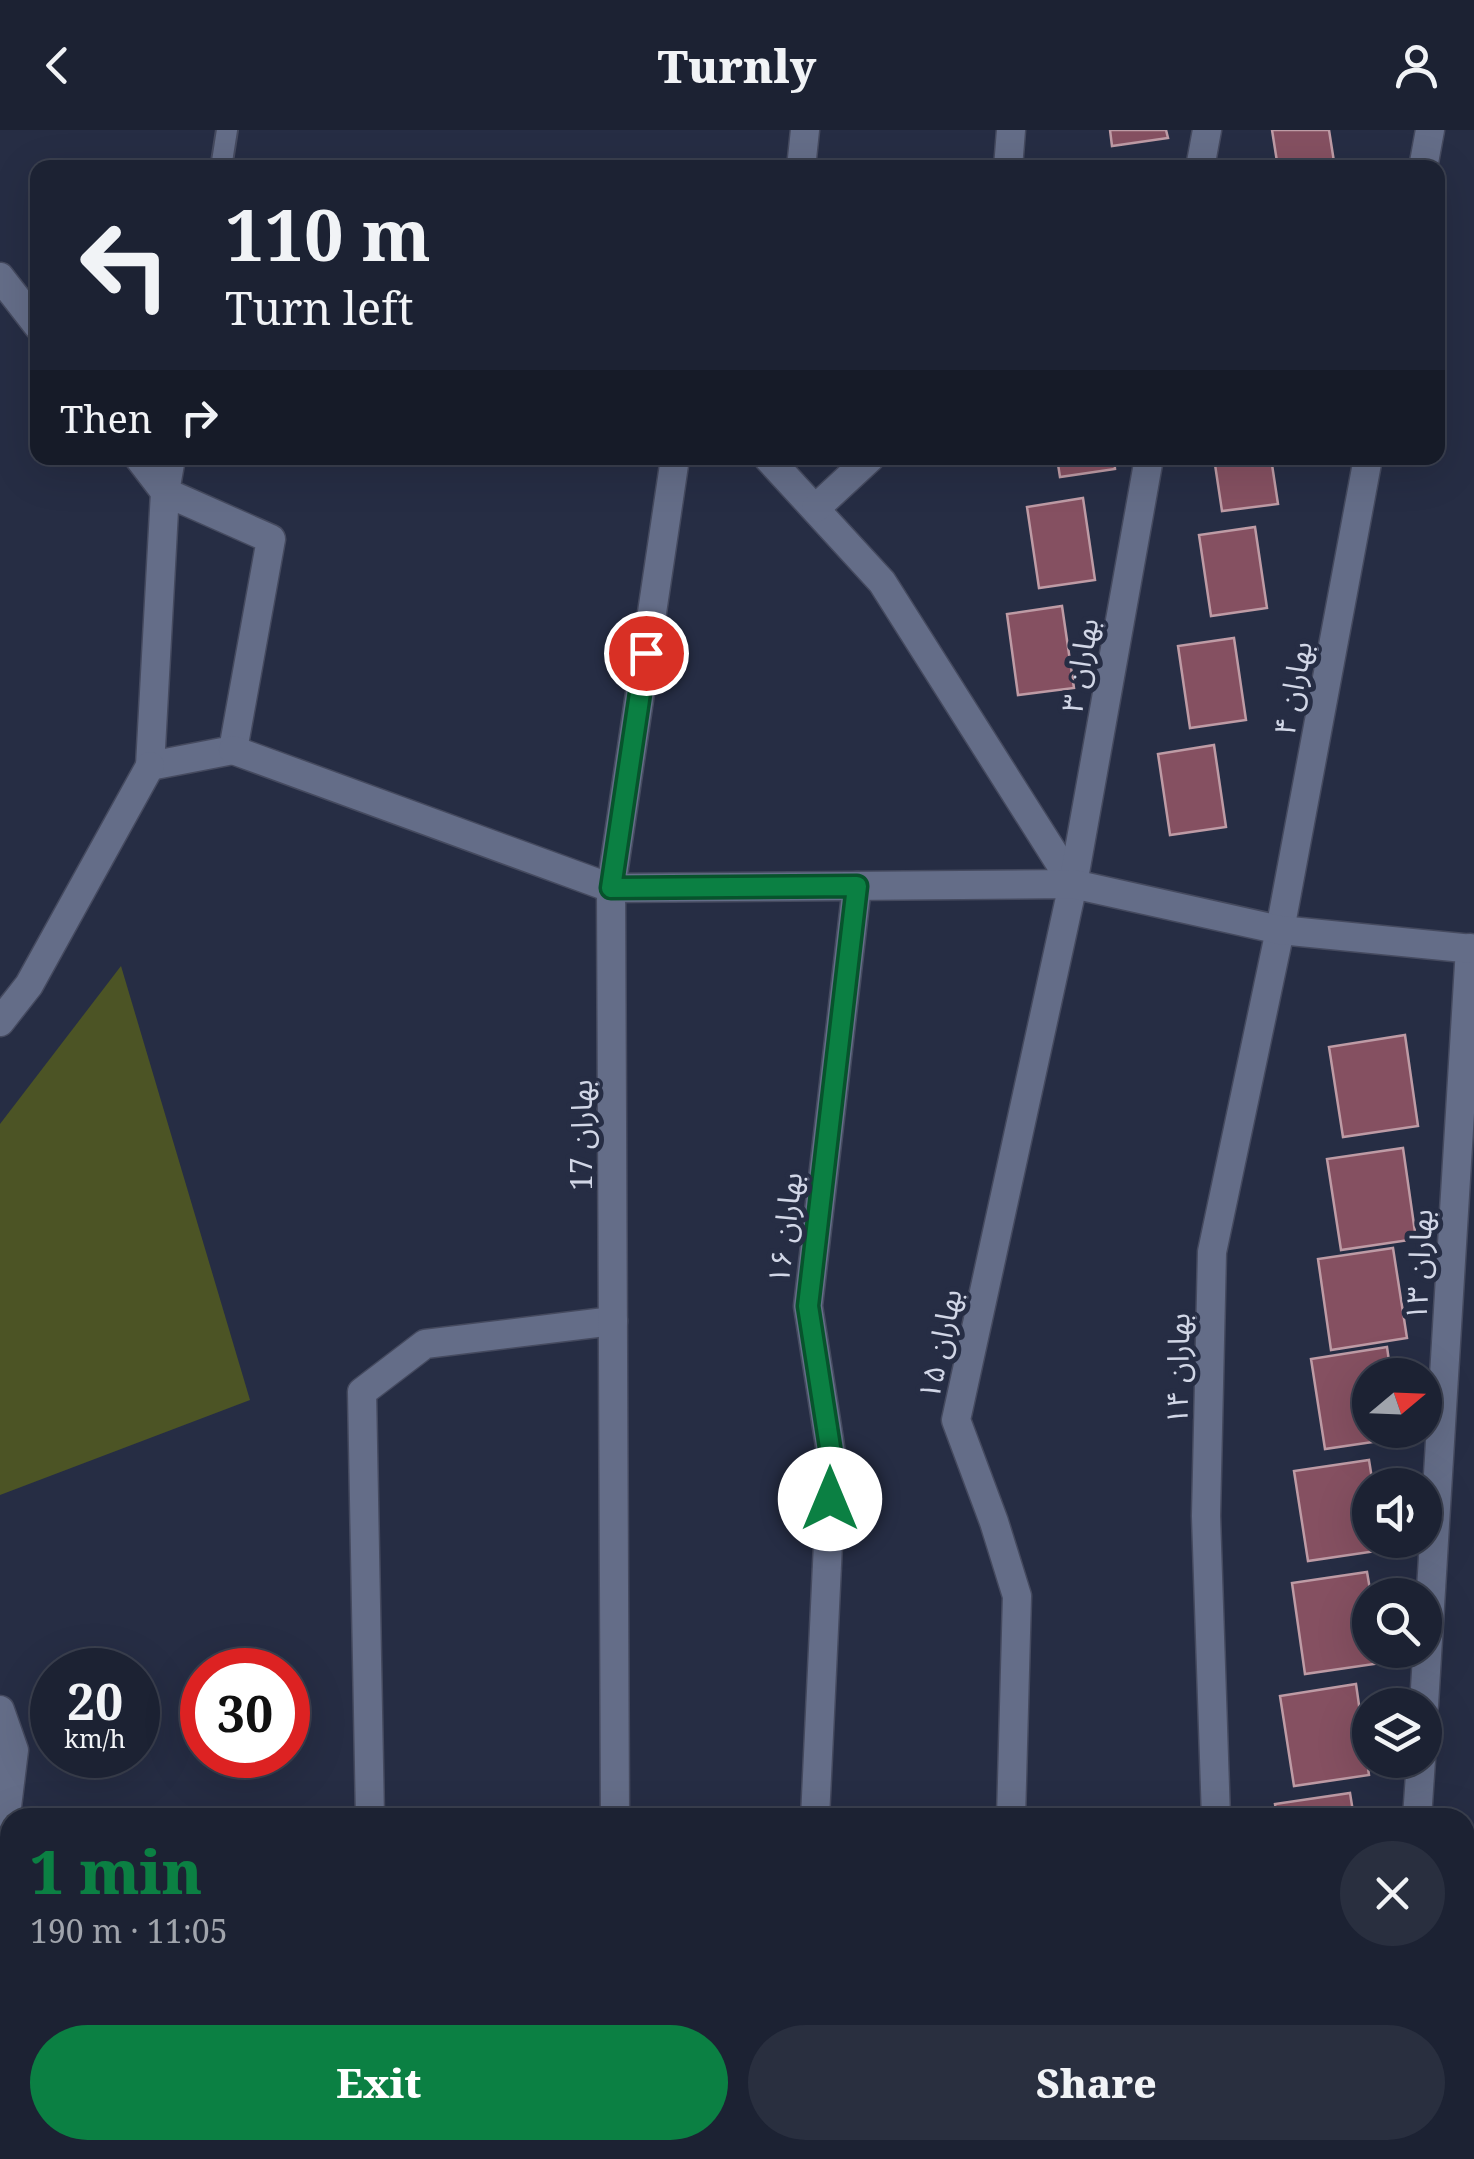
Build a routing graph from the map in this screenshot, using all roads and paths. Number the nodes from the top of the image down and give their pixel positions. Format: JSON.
{"nodes":[{"id":1,"x":227,"y":130,"type":"edge"},
{"id":2,"x":805,"y":130,"type":"edge"},
{"id":3,"x":1011,"y":130,"type":"edge"},
{"id":4,"x":1207,"y":130,"type":"edge"},
{"id":5,"x":1430,"y":130,"type":"edge"},
{"id":6,"x":222,"y":160,"type":"edge"},
{"id":7,"x":802,"y":160,"type":"edge"},
{"id":8,"x":1009,"y":160,"type":"edge"},
{"id":9,"x":1201,"y":160,"type":"edge"},
{"id":10,"x":1424,"y":160,"type":"edge"},
{"id":11,"x":0,"y":277,"type":"edge"},
{"id":12,"x":30,"y":316,"type":"edge"},
{"id":13,"x":144,"y":465,"type":"edge"},
{"id":14,"x":170,"y":465,"type":"edge"},
{"id":15,"x":674,"y":465,"type":"edge"},
{"id":16,"x":775,"y":465,"type":"edge"},
{"id":17,"x":862,"y":465,"type":"edge"},
{"id":18,"x":1148,"y":465,"type":"edge"},
{"id":19,"x":1367,"y":465,"type":"edge"},
{"id":20,"x":165,"y":492,"type":"junction"},
{"id":21,"x":816,"y":508,"type":"junction"},
{"id":22,"x":233,"y":750,"type":"junction"},
{"id":23,"x":150,"y":766,"type":"junction"},
{"id":24,"x":1073,"y":884,"type":"junction"},
{"id":25,"x":857,"y":886,"type":"junction"},
{"id":26,"x":611,"y":888,"type":"junction"},
{"id":27,"x":1280,"y":930,"type":"junction"},
{"id":28,"x":1472,"y":948,"type":"edge"},
{"id":29,"x":0,"y":1022,"type":"edge"},
{"id":30,"x":613,"y":1321,"type":"junction"},
{"id":31,"x":1425,"y":1688,"type":"edge"},
{"id":32,"x":0,"y":1710,"type":"edge"},
{"id":33,"x":1419,"y":1778,"type":"edge"},
{"id":34,"x":7,"y":1808,"type":"edge"},
{"id":35,"x":370,"y":1808,"type":"edge"},
{"id":36,"x":615,"y":1808,"type":"edge"},
{"id":37,"x":815,"y":1808,"type":"edge"},
{"id":38,"x":1012,"y":1808,"type":"edge"},
{"id":39,"x":1216,"y":1808,"type":"edge"},
{"id":40,"x":1418,"y":1808,"type":"edge"}],
"edges":[{"from":1,"to":6,"type":"lane"},
{"from":2,"to":7,"type":"street"},
{"from":3,"to":8,"type":"street"},
{"from":4,"to":9,"type":"street"},
{"from":5,"to":10,"type":"street"},
{"from":11,"to":12,"type":"street"},
{"from":13,"to":20,"type":"street"},
{"from":14,"to":20,"type":"street"},
{"from":15,"to":26,"type":"street","name":"بهاران 17"},
{"from":16,"to":21,"type":"street"},
{"from":17,"to":21,"type":"street"},
{"from":18,"to":24,"type":"street","name":"بهاران ۳"},
{"from":19,"to":27,"type":"street","name":"بهاران ۴"},
{"from":20,"to":22,"type":"street"},
{"from":20,"to":23,"type":"street"},
{"from":21,"to":24,"type":"street"},
{"from":22,"to":23,"type":"street"},
{"from":22,"to":26,"type":"street"},
{"from":23,"to":29,"type":"street"},
{"from":24,"to":25,"type":"street"},
{"from":24,"to":27,"type":"street"},
{"from":24,"to":38,"type":"street","name":"بهاران ۱۵"},
{"from":25,"to":26,"type":"street"},
{"from":25,"to":37,"type":"street","name":"بهاران ۱۶"},
{"from":26,"to":30,"type":"street","name":"بهاران 17"},
{"from":27,"to":28,"type":"street"},
{"from":27,"to":39,"type":"street","name":"بهاران ۱۴"},
{"from":28,"to":31,"type":"street","name":"بهاران ۱۳"},
{"from":30,"to":35,"type":"street"},
{"from":30,"to":36,"type":"street","name":"بهاران 17"},
{"from":32,"to":34,"type":"street"},
{"from":33,"to":40,"type":"street"}]}
